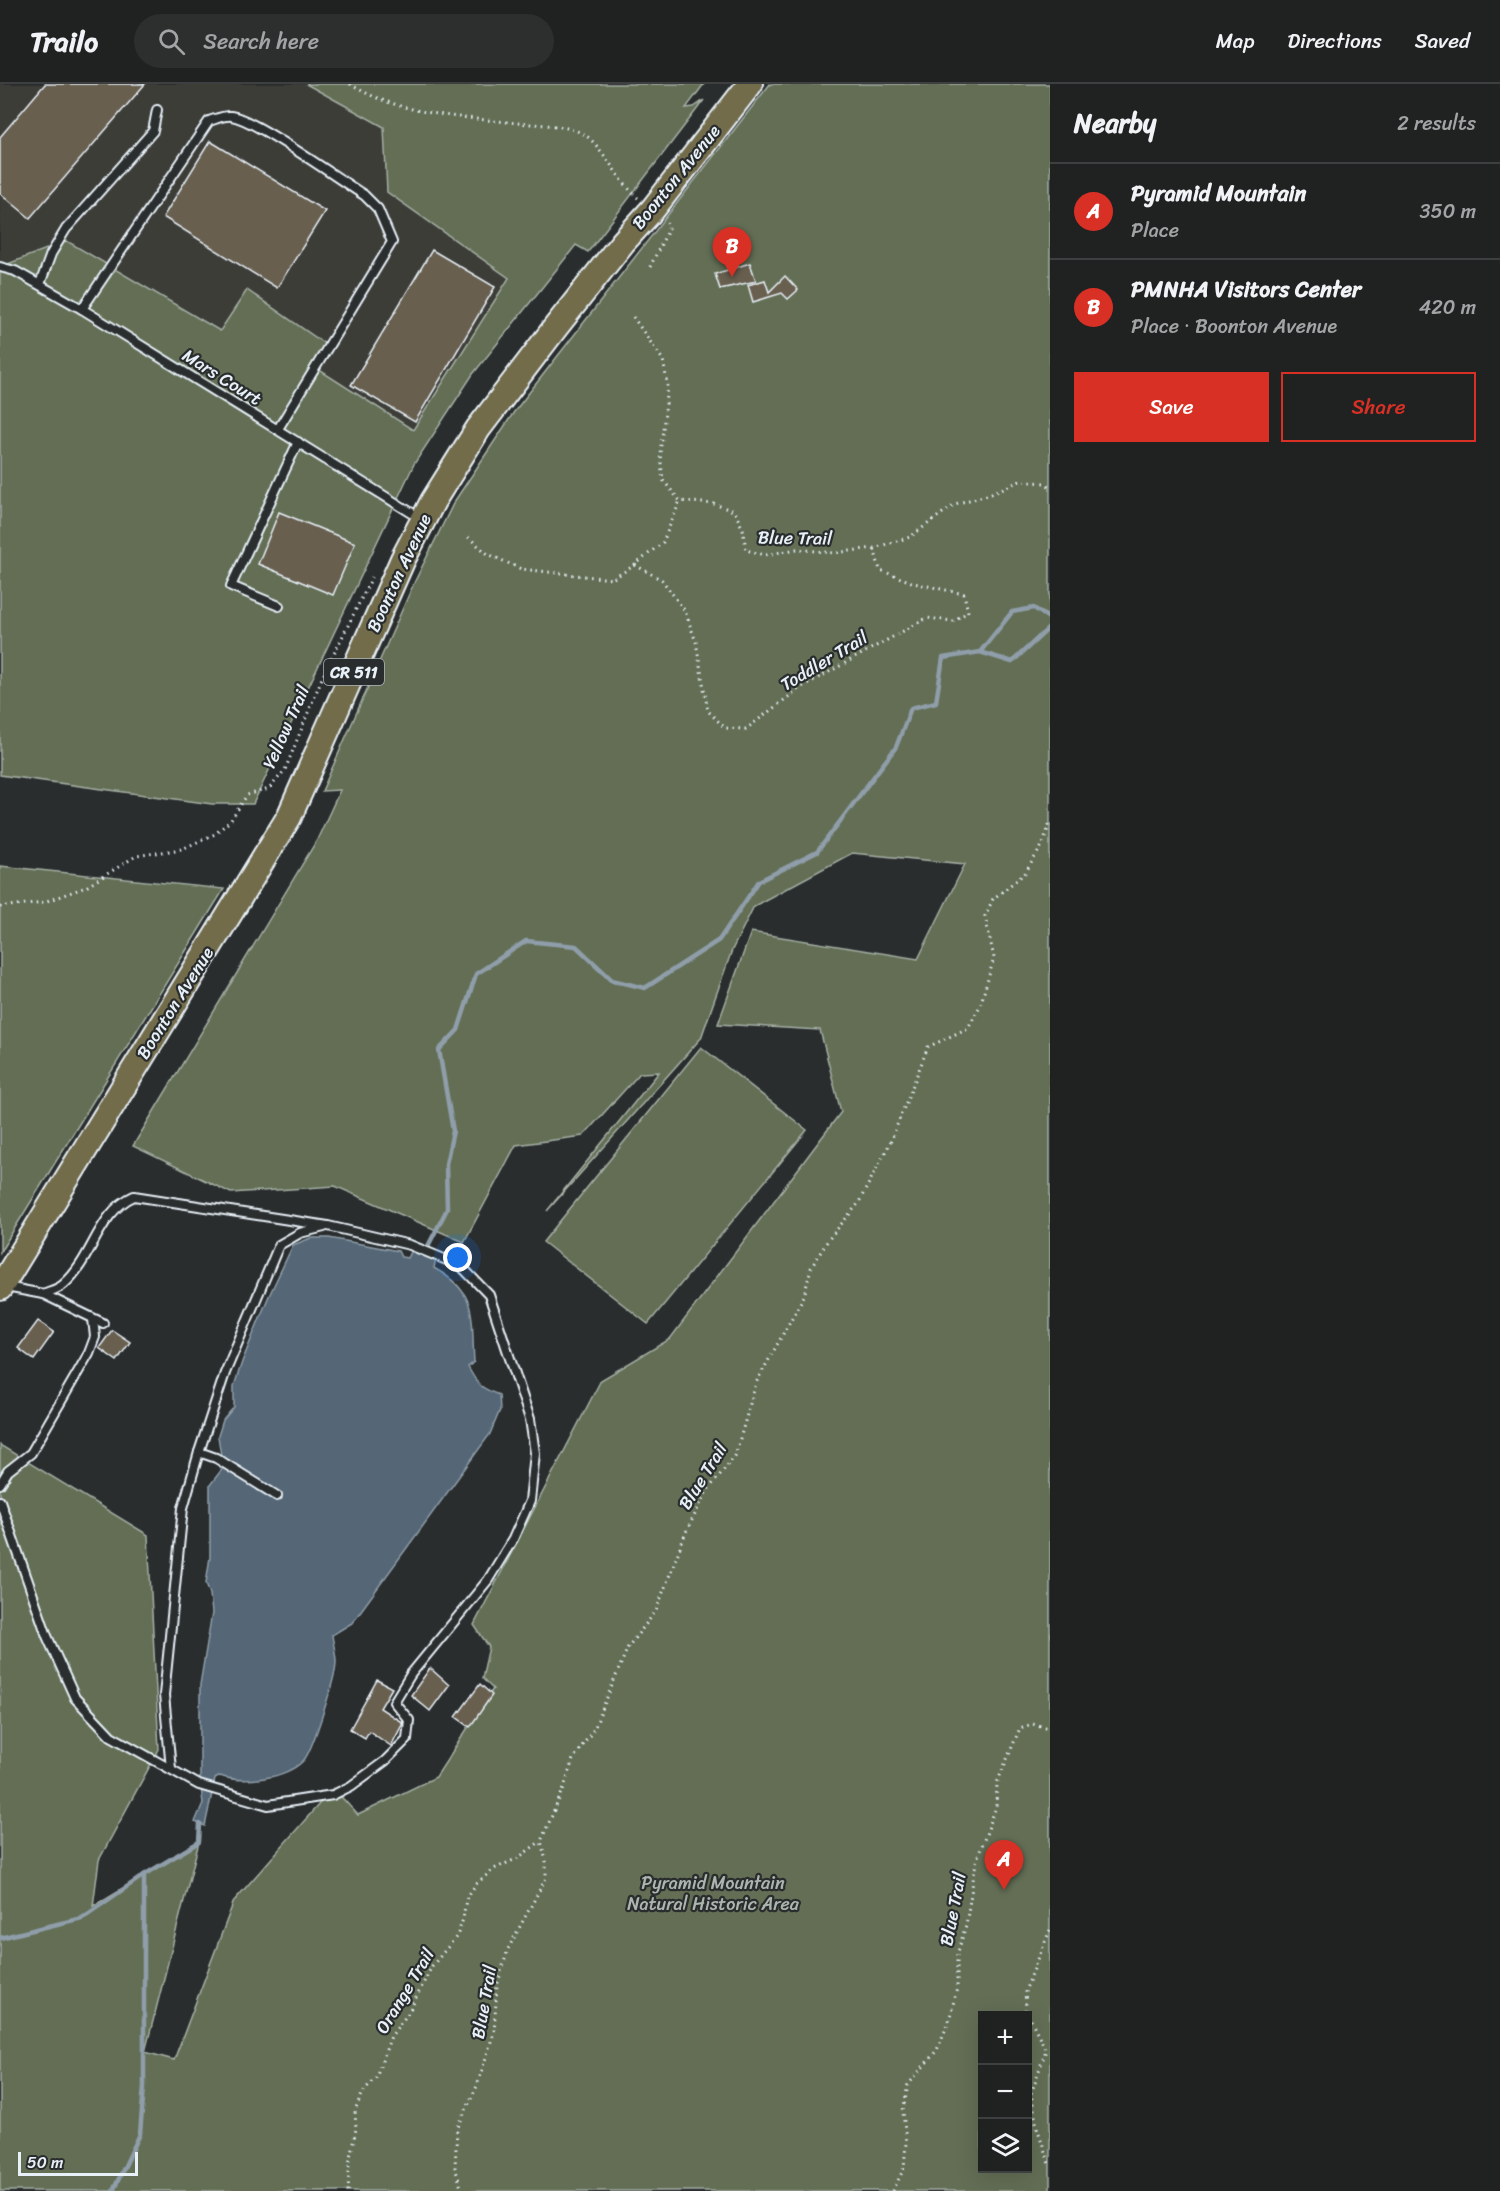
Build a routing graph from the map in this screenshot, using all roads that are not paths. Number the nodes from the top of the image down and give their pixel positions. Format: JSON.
{"nodes":[{"id":1,"x":750,"y":84,"type":"edge"},
{"id":2,"x":157,"y":110,"type":"dead end"},
{"id":3,"x":0,"y":267,"type":"edge"},
{"id":4,"x":40,"y":284,"type":"junction"},
{"id":5,"x":82,"y":309,"type":"junction"},
{"id":6,"x":278,"y":429,"type":"junction"},
{"id":7,"x":298,"y":442,"type":"junction"},
{"id":8,"x":424,"y":520,"type":"junction"},
{"id":9,"x":279,"y":606,"type":"dead end"},
{"id":10,"x":328,"y":1226,"type":"junction"},
{"id":11,"x":1,"y":1287,"type":"edge"},
{"id":12,"x":43,"y":1294,"type":"junction"},
{"id":13,"x":93,"y":1318,"type":"junction"},
{"id":14,"x":103,"y":1323,"type":"dead end"},
{"id":15,"x":199,"y":1452,"type":"junction"},
{"id":16,"x":0,"y":1484,"type":"edge"},
{"id":17,"x":277,"y":1496,"type":"dead end"},
{"id":18,"x":0,"y":1501,"type":"edge"},
{"id":19,"x":171,"y":1769,"type":"junction"}],
"edges":[{"from":1,"to":8,"type":"main road","name":"Boonton Avenue","number":"CR 511"},
{"from":2,"to":4,"type":"lane"},
{"from":3,"to":4,"type":"lane","name":"Mars Court"},
{"from":4,"to":5,"type":"lane","name":"Mars Court"},
{"from":5,"to":6,"type":"lane","name":"Mars Court"},
{"from":5,"to":6,"type":"lane"},
{"from":6,"to":7,"type":"lane","name":"Mars Court"},
{"from":7,"to":8,"type":"lane","name":"Mars Court"},
{"from":7,"to":9,"type":"lane"},
{"from":8,"to":11,"type":"main road","name":"Boonton Avenue","number":"CR 511"},
{"from":10,"to":12,"type":"lane"},
{"from":10,"to":15,"type":"lane"},
{"from":10,"to":19,"type":"lane"},
{"from":11,"to":12,"type":"lane"},
{"from":12,"to":13,"type":"lane"},
{"from":13,"to":14,"type":"lane"},
{"from":13,"to":16,"type":"lane"},
{"from":15,"to":17,"type":"lane"},
{"from":15,"to":19,"type":"lane"},
{"from":18,"to":19,"type":"lane"}]}
